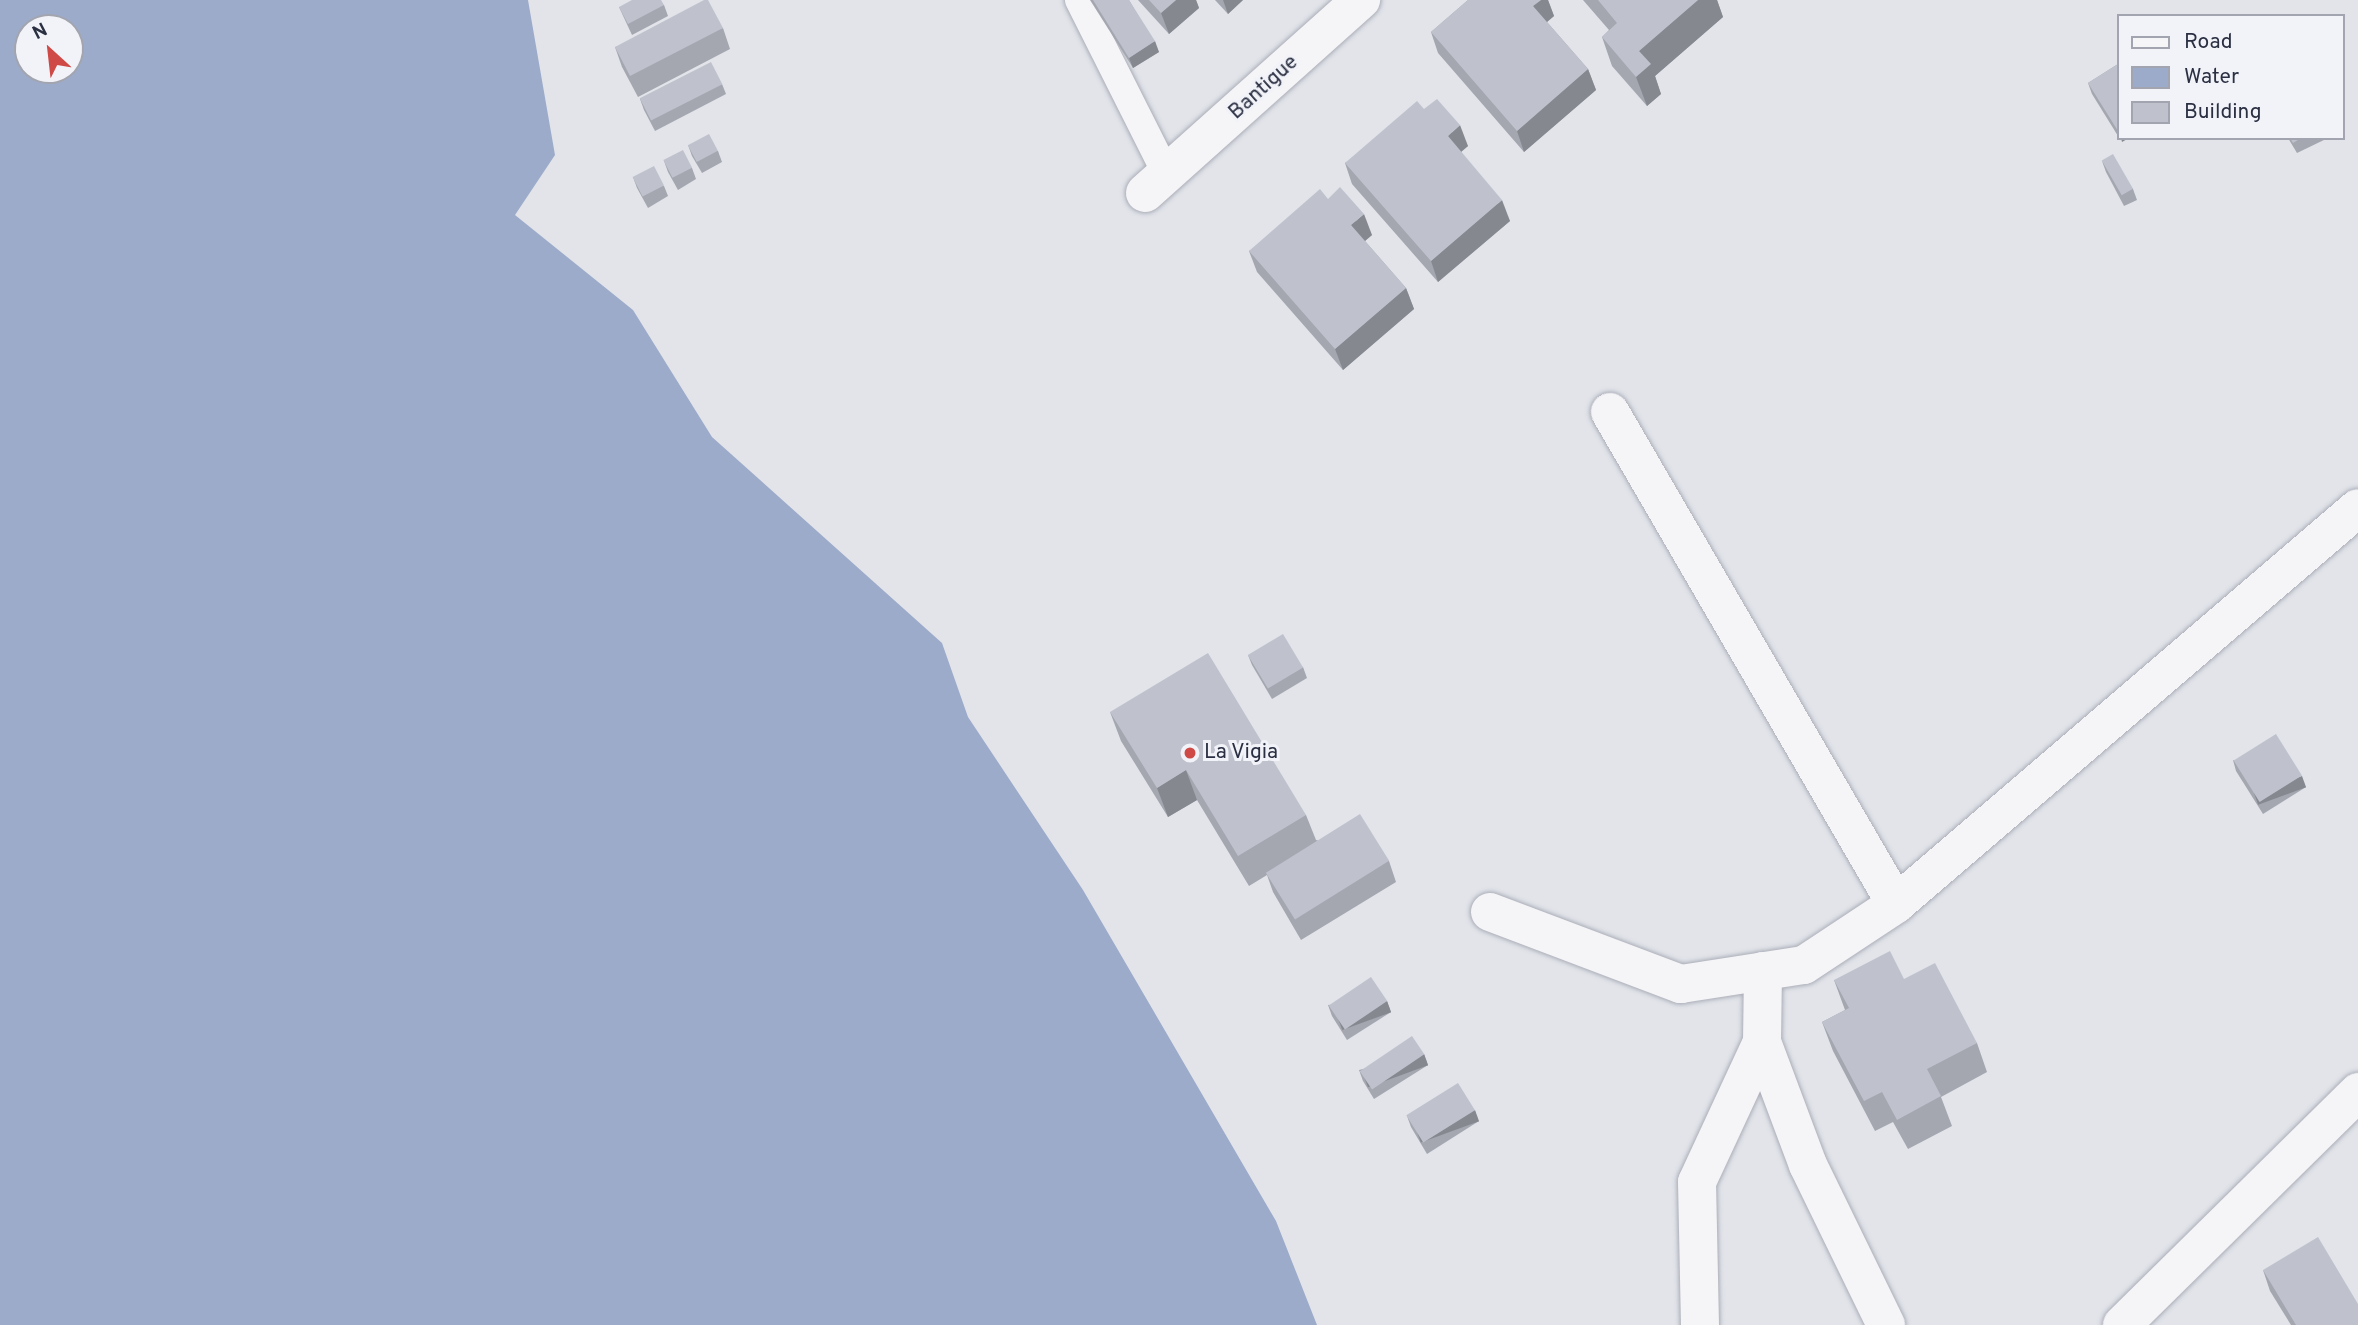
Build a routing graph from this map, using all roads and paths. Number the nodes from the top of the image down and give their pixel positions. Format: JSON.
{"nodes":[{"id":1,"x":1079,"y":0,"type":"edge"},
{"id":2,"x":1361,"y":0,"type":"edge"},
{"id":3,"x":1156,"y":185,"type":"joint"},
{"id":4,"x":1610,"y":411,"type":"dead end"},
{"id":5,"x":2358,"y":508,"type":"edge"},
{"id":6,"x":1896,"y":904,"type":"junction"},
{"id":7,"x":1490,"y":912,"type":"dead end"},
{"id":8,"x":1762,"y":971,"type":"junction"},
{"id":9,"x":1762,"y":1042,"type":"junction"},
{"id":10,"x":2358,"y":1091,"type":"edge"},
{"id":11,"x":1700,"y":1325,"type":"edge"},
{"id":12,"x":1886,"y":1325,"type":"edge"},
{"id":13,"x":2122,"y":1325,"type":"edge"}],
"edges":[{"from":1,"to":3,"type":"lane"},
{"from":2,"to":3,"type":"street","name":"Bantigue"},
{"from":4,"to":6,"type":"street"},
{"from":5,"to":6,"type":"street"},
{"from":6,"to":8,"type":"street"},
{"from":7,"to":8,"type":"street"},
{"from":8,"to":9,"type":"street"},
{"from":9,"to":11,"type":"street"},
{"from":9,"to":12,"type":"street"},
{"from":10,"to":13,"type":"street"}]}
